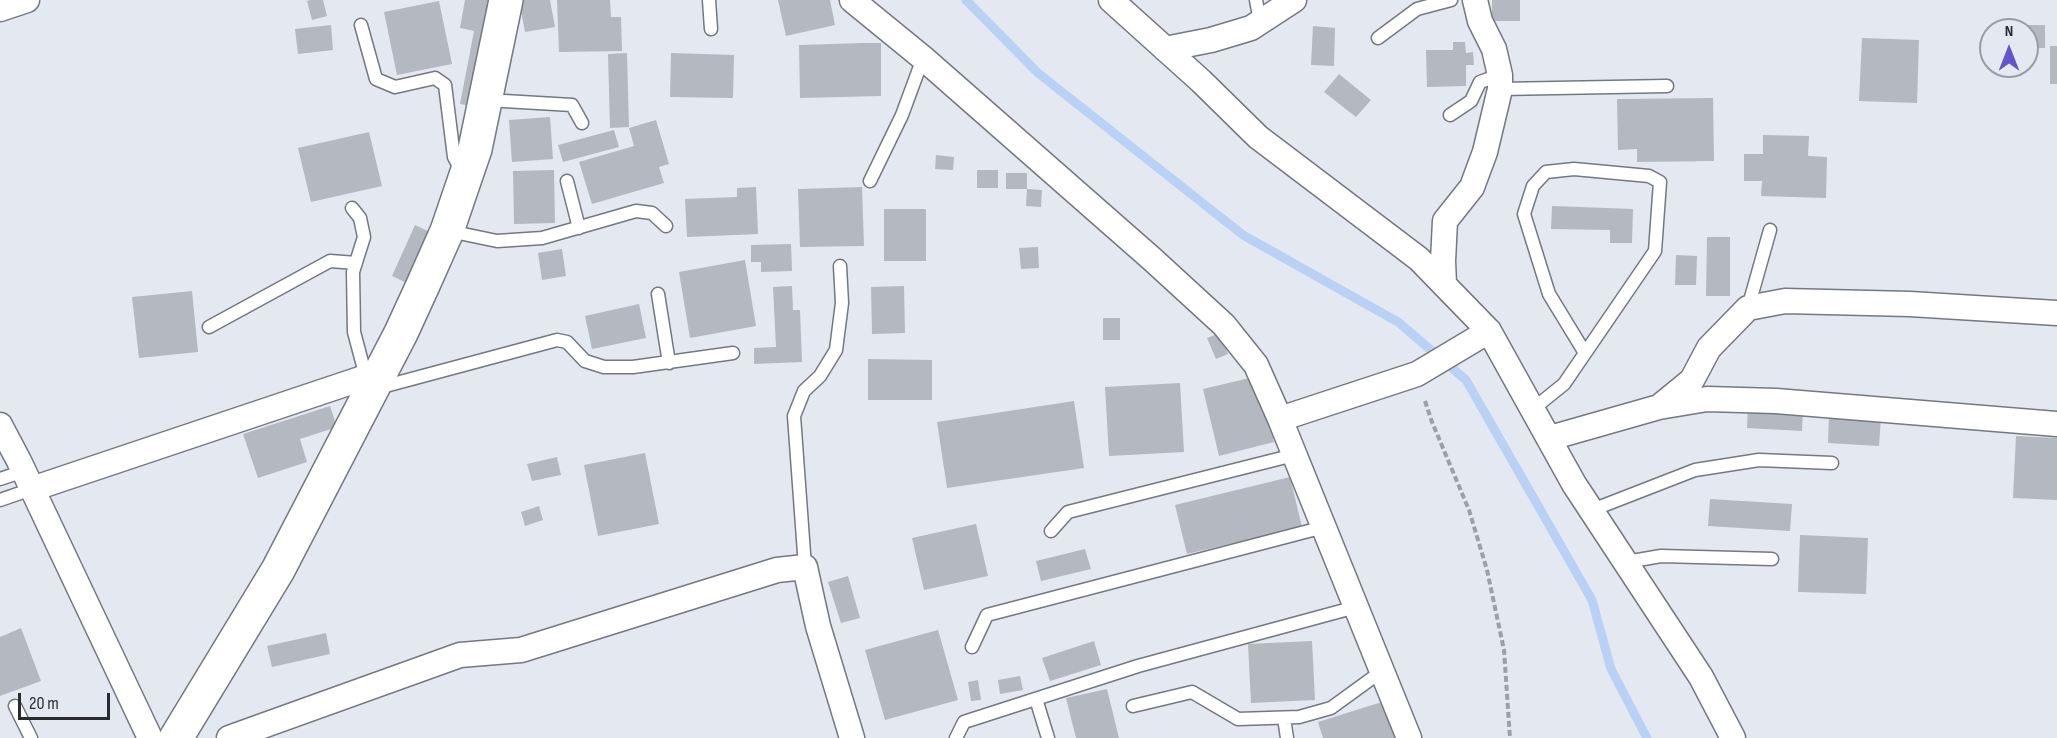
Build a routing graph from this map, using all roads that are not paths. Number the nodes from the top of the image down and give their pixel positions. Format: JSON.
{"nodes":[{"id":1,"x":27,"y":0,"type":"edge"},
{"id":2,"x":506,"y":0,"type":"edge"},
{"id":3,"x":709,"y":0,"type":"edge"},
{"id":4,"x":852,"y":0,"type":"edge"},
{"id":5,"x":1111,"y":0,"type":"edge"},
{"id":6,"x":1294,"y":0,"type":"edge"},
{"id":7,"x":1451,"y":0,"type":"edge"},
{"id":8,"x":1475,"y":0,"type":"edge"},
{"id":9,"x":0,"y":9,"type":"edge"},
{"id":10,"x":1258,"y":11,"type":"edge"},
{"id":11,"x":361,"y":25,"type":"dead end"},
{"id":12,"x":711,"y":29,"type":"dead end"},
{"id":13,"x":1378,"y":38,"type":"dead end"},
{"id":14,"x":1165,"y":49,"type":"junction"},
{"id":15,"x":923,"y":58,"type":"junction"},
{"id":16,"x":1500,"y":82,"type":"junction"},
{"id":17,"x":1667,"y":86,"type":"dead end"},
{"id":18,"x":485,"y":100,"type":"junction"},
{"id":19,"x":1450,"y":115,"type":"dead end"},
{"id":20,"x":582,"y":123,"type":"dead end"},
{"id":21,"x":465,"y":178,"type":"junction"},
{"id":22,"x":567,"y":181,"type":"dead end"},
{"id":23,"x":870,"y":181,"type":"dead end"},
{"id":24,"x":352,"y":208,"type":"dead end"},
{"id":25,"x":666,"y":226,"type":"dead end"},
{"id":26,"x":579,"y":228,"type":"junction"},
{"id":27,"x":1770,"y":230,"type":"dead end"},
{"id":28,"x":447,"y":231,"type":"junction"},
{"id":29,"x":356,"y":263,"type":"junction"},
{"id":30,"x":840,"y":266,"type":"dead end"},
{"id":31,"x":1444,"y":284,"type":"junction"},
{"id":32,"x":658,"y":294,"type":"dead end"},
{"id":33,"x":1748,"y":308,"type":"junction"},
{"id":34,"x":2057,"y":313,"type":"edge"},
{"id":35,"x":210,"y":327,"type":"dead end"},
{"id":36,"x":1490,"y":331,"type":"junction"},
{"id":37,"x":733,"y":353,"type":"dead end"},
{"id":38,"x":1585,"y":353,"type":"junction"},
{"id":39,"x":669,"y":363,"type":"junction"},
{"id":40,"x":373,"y":380,"type":"junction"},
{"id":41,"x":1659,"y":407,"type":"junction"},
{"id":42,"x":1533,"y":409,"type":"junction"},
{"id":43,"x":1280,"y":419,"type":"junction"},
{"id":44,"x":2057,"y":424,"type":"edge"},
{"id":45,"x":0,"y":425,"type":"edge"},
{"id":46,"x":1550,"y":438,"type":"junction"},
{"id":47,"x":1294,"y":455,"type":"junction"},
{"id":48,"x":1832,"y":463,"type":"dead end"},
{"id":49,"x":0,"y":479,"type":"edge"},
{"id":50,"x":28,"y":480,"type":"junction"},
{"id":51,"x":0,"y":500,"type":"edge"},
{"id":52,"x":1592,"y":510,"type":"junction"},
{"id":53,"x":1324,"y":527,"type":"junction"},
{"id":54,"x":1051,"y":531,"type":"dead end"},
{"id":55,"x":1772,"y":559,"type":"dead end"},
{"id":56,"x":1626,"y":562,"type":"junction"},
{"id":57,"x":805,"y":567,"type":"junction"},
{"id":58,"x":1356,"y":607,"type":"junction"},
{"id":59,"x":972,"y":647,"type":"dead end"},
{"id":60,"x":1382,"y":671,"type":"junction"},
{"id":61,"x":1036,"y":699,"type":"junction"},
{"id":62,"x":15,"y":706,"type":"dead end"},
{"id":63,"x":1133,"y":706,"type":"dead end"},
{"id":64,"x":1284,"y":718,"type":"junction"},
{"id":65,"x":31,"y":738,"type":"edge"},
{"id":66,"x":150,"y":738,"type":"edge"},
{"id":67,"x":176,"y":738,"type":"edge"},
{"id":68,"x":230,"y":738,"type":"edge"},
{"id":69,"x":852,"y":738,"type":"edge"},
{"id":70,"x":956,"y":738,"type":"edge"},
{"id":71,"x":1047,"y":738,"type":"edge"},
{"id":72,"x":1287,"y":738,"type":"edge"},
{"id":73,"x":1409,"y":738,"type":"edge"},
{"id":74,"x":1733,"y":738,"type":"edge"}],
"edges":[{"from":1,"to":9,"type":"street"},
{"from":2,"to":18,"type":"main road"},
{"from":3,"to":12,"type":"lane"},
{"from":4,"to":15,"type":"street"},
{"from":5,"to":14,"type":"street"},
{"from":6,"to":10,"type":"street"},
{"from":7,"to":13,"type":"lane"},
{"from":8,"to":16,"type":"street"},
{"from":10,"to":14,"type":"street"},
{"from":11,"to":21,"type":"lane"},
{"from":14,"to":31,"type":"street"},
{"from":15,"to":23,"type":"lane"},
{"from":15,"to":43,"type":"street"},
{"from":16,"to":17,"type":"lane"},
{"from":16,"to":19,"type":"lane"},
{"from":16,"to":31,"type":"street"},
{"from":18,"to":20,"type":"lane"},
{"from":18,"to":21,"type":"main road"},
{"from":21,"to":28,"type":"main road"},
{"from":22,"to":26,"type":"lane"},
{"from":24,"to":29,"type":"lane"},
{"from":25,"to":26,"type":"lane"},
{"from":26,"to":28,"type":"lane"},
{"from":27,"to":33,"type":"lane"},
{"from":28,"to":40,"type":"main road"},
{"from":29,"to":35,"type":"lane"},
{"from":29,"to":40,"type":"lane"},
{"from":30,"to":57,"type":"lane"},
{"from":31,"to":36,"type":"street"},
{"from":32,"to":39,"type":"lane"},
{"from":33,"to":34,"type":"street"},
{"from":33,"to":41,"type":"street"},
{"from":36,"to":42,"type":"street"},
{"from":36,"to":43,"type":"street"},
{"from":37,"to":39,"type":"lane"},
{"from":38,"to":38,"type":"lane"},
{"from":38,"to":42,"type":"lane"},
{"from":39,"to":40,"type":"lane"},
{"from":40,"to":50,"type":"street"},
{"from":40,"to":67,"type":"main road"},
{"from":41,"to":44,"type":"street"},
{"from":41,"to":46,"type":"street"},
{"from":42,"to":46,"type":"street"},
{"from":43,"to":47,"type":"street"},
{"from":45,"to":50,"type":"street"},
{"from":46,"to":52,"type":"street"},
{"from":47,"to":53,"type":"street"},
{"from":47,"to":54,"type":"lane"},
{"from":48,"to":52,"type":"lane"},
{"from":49,"to":50,"type":"lane"},
{"from":50,"to":51,"type":"lane"},
{"from":50,"to":66,"type":"street"},
{"from":52,"to":56,"type":"street"},
{"from":53,"to":58,"type":"street"},
{"from":53,"to":59,"type":"lane"},
{"from":55,"to":56,"type":"lane"},
{"from":56,"to":74,"type":"street"},
{"from":57,"to":68,"type":"street"},
{"from":57,"to":69,"type":"street"},
{"from":58,"to":60,"type":"street"},
{"from":58,"to":61,"type":"lane"},
{"from":60,"to":64,"type":"lane"},
{"from":60,"to":73,"type":"street"},
{"from":61,"to":70,"type":"lane"},
{"from":61,"to":71,"type":"lane"},
{"from":62,"to":65,"type":"lane"},
{"from":63,"to":64,"type":"lane"},
{"from":64,"to":72,"type":"lane"}]}
